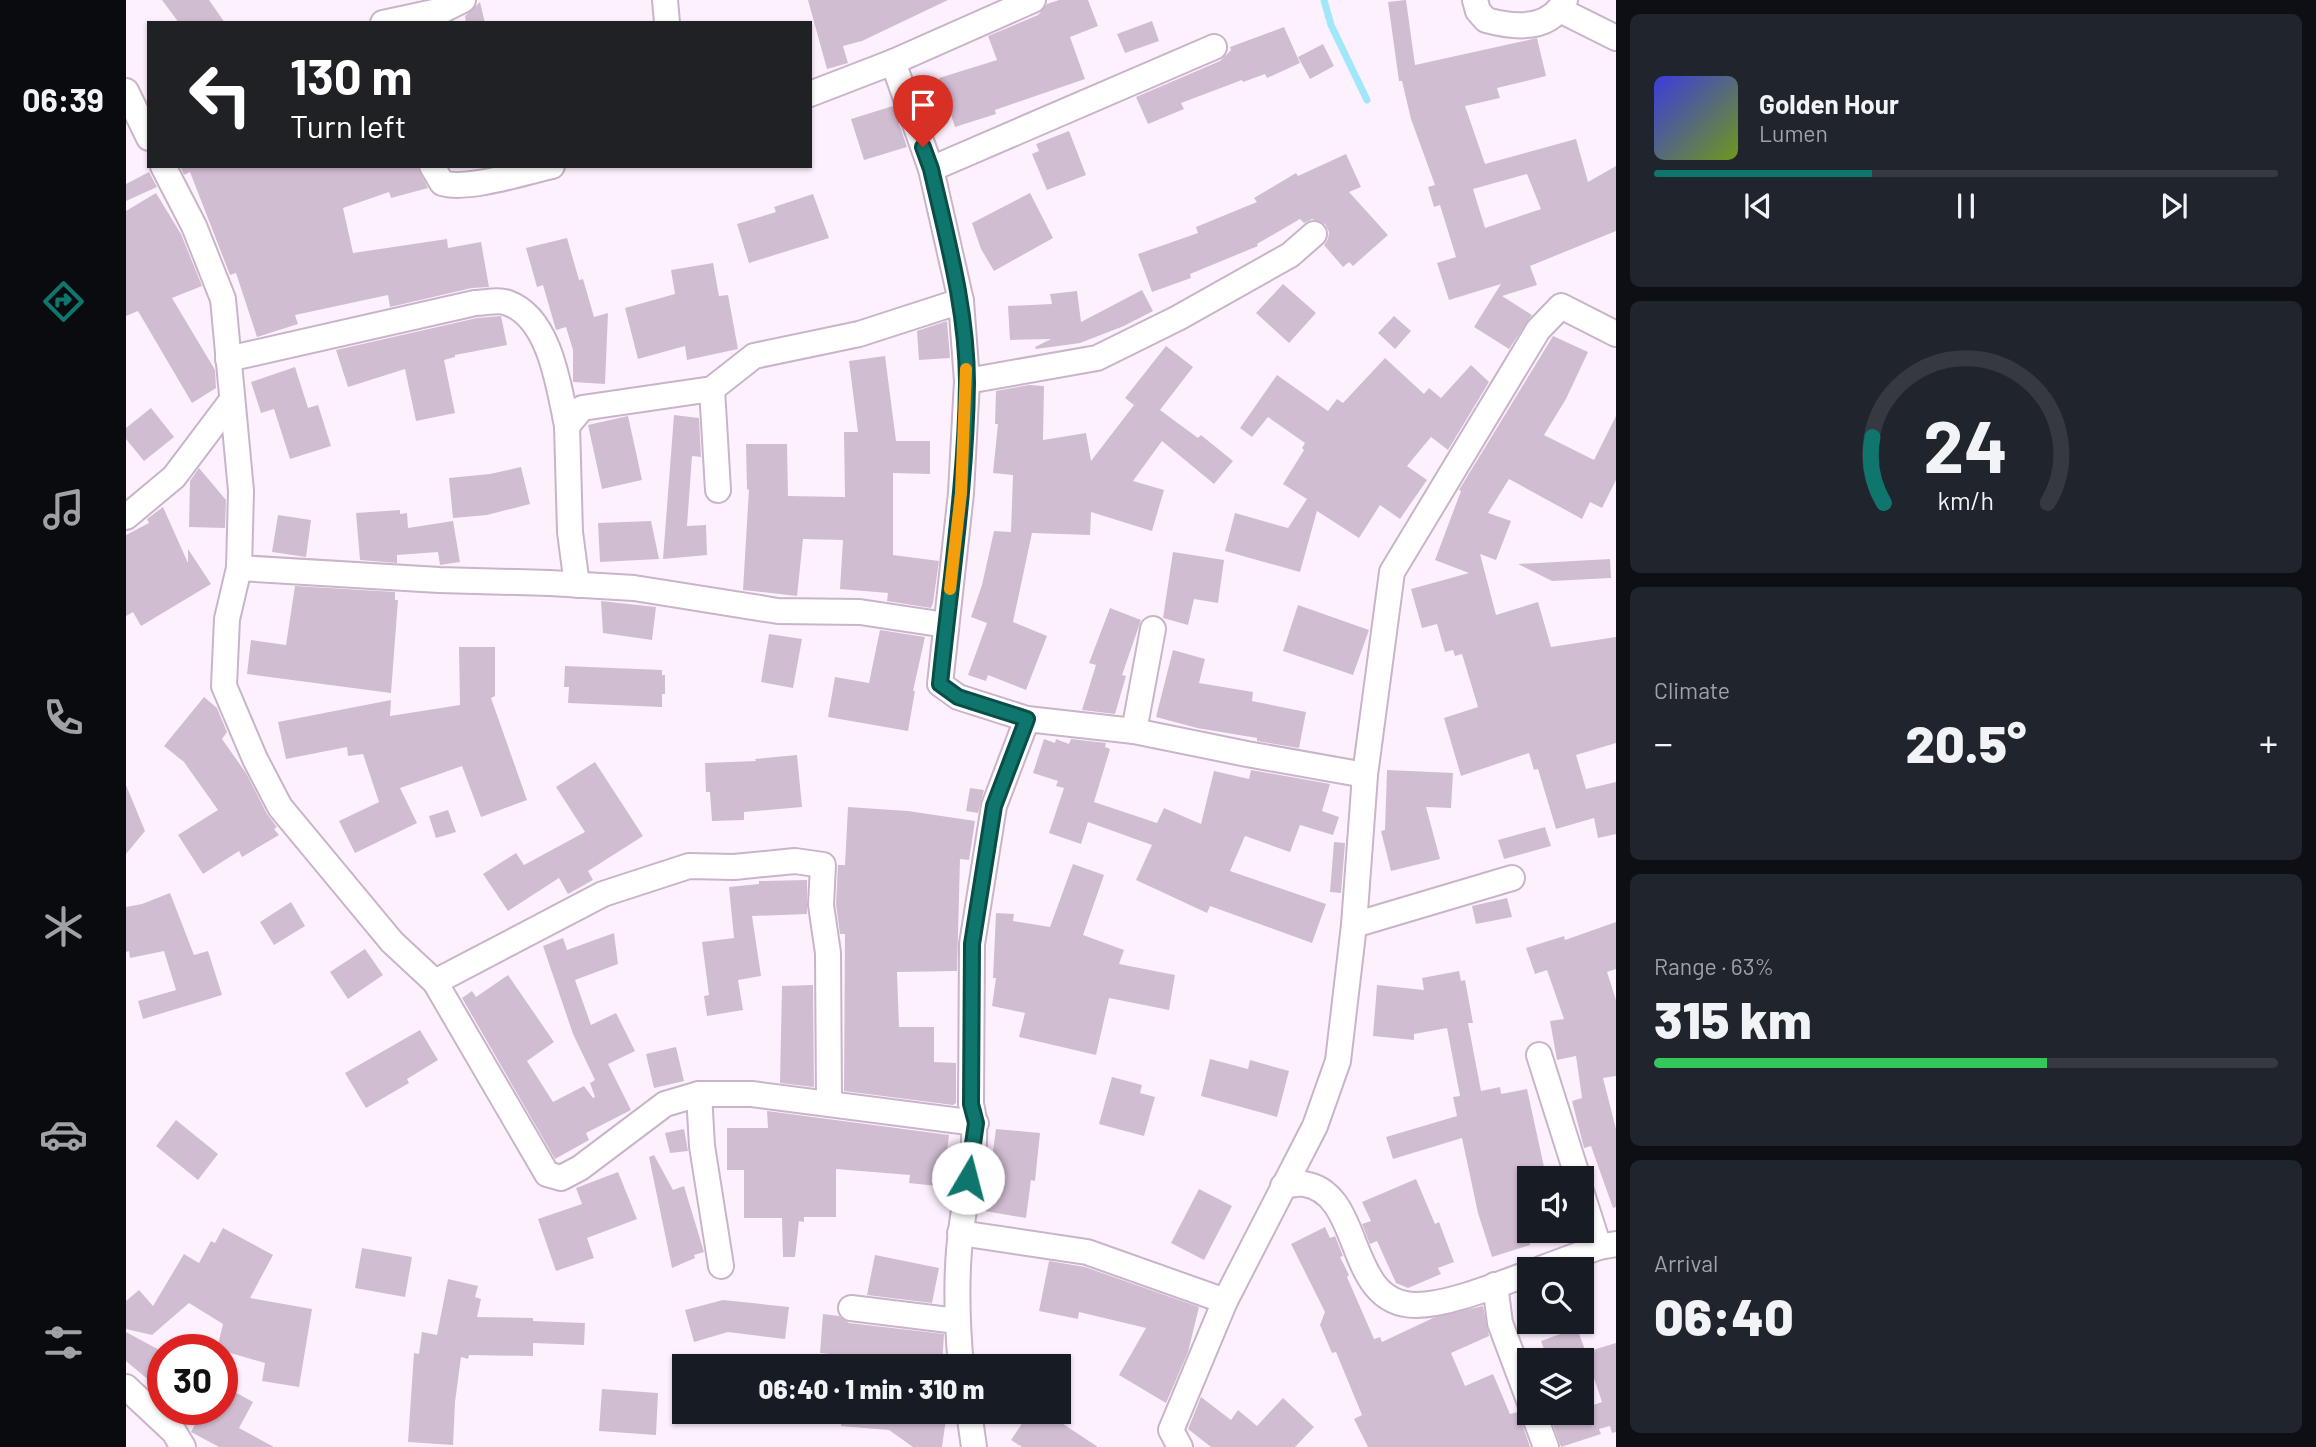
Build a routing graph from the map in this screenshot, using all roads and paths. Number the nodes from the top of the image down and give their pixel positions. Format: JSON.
{"nodes":[{"id":1,"x":463,"y":0,"type":"edge"},
{"id":2,"x":664,"y":0,"type":"edge"},
{"id":3,"x":1033,"y":0,"type":"edge"},
{"id":4,"x":1475,"y":0,"type":"edge"},
{"id":5,"x":1563,"y":5,"type":"edge"},
{"id":6,"x":392,"y":21,"type":"edge"},
{"id":7,"x":667,"y":21,"type":"edge"},
{"id":8,"x":1616,"y":38,"type":"edge"},
{"id":9,"x":1214,"y":47,"type":"dead end"},
{"id":10,"x":892,"y":62,"type":"junction"},
{"id":11,"x":126,"y":91,"type":"edge"},
{"id":12,"x":812,"y":93,"type":"edge"},
{"id":13,"x":147,"y":134,"type":"edge"},
{"id":14,"x":164,"y":168,"type":"edge"},
{"id":15,"x":433,"y":168,"type":"edge"},
{"id":16,"x":543,"y":168,"type":"edge"},
{"id":17,"x":931,"y":169,"type":"junction"},
{"id":18,"x":1314,"y":234,"type":"dead end"},
{"id":19,"x":961,"y":302,"type":"junction"},
{"id":20,"x":1616,"y":334,"type":"edge"},
{"id":21,"x":228,"y":359,"type":"junction"},
{"id":22,"x":967,"y":381,"type":"junction"},
{"id":23,"x":712,"y":388,"type":"junction"},
{"id":24,"x":232,"y":400,"type":"junction"},
{"id":25,"x":567,"y":426,"type":"junction"},
{"id":26,"x":718,"y":490,"type":"dead end"},
{"id":27,"x":126,"y":517,"type":"edge"},
{"id":28,"x":239,"y":568,"type":"junction"},
{"id":29,"x":577,"y":585,"type":"junction"},
{"id":30,"x":946,"y":625,"type":"junction"},
{"id":31,"x":1153,"y":629,"type":"dead end"},
{"id":32,"x":1027,"y":719,"type":"junction"},
{"id":33,"x":1134,"y":731,"type":"junction"},
{"id":34,"x":1365,"y":775,"type":"junction"},
{"id":35,"x":1512,"y":878,"type":"dead end"},
{"id":36,"x":1354,"y":925,"type":"junction"},
{"id":37,"x":435,"y":982,"type":"junction"},
{"id":38,"x":1539,"y":1055,"type":"dead end"},
{"id":39,"x":699,"y":1094,"type":"junction"},
{"id":40,"x":829,"y":1102,"type":"junction"},
{"id":41,"x":976,"y":1123,"type":"junction"},
{"id":42,"x":1574,"y":1166,"type":"edge"},
{"id":43,"x":1283,"y":1186,"type":"junction"},
{"id":44,"x":1594,"y":1218,"type":"edge"},
{"id":45,"x":960,"y":1233,"type":"junction"},
{"id":46,"x":1608,"y":1245,"type":"edge"},
{"id":47,"x":1574,"y":1257,"type":"edge"},
{"id":48,"x":721,"y":1266,"type":"dead end"},
{"id":49,"x":1517,"y":1278,"type":"edge"},
{"id":50,"x":1495,"y":1286,"type":"junction"},
{"id":51,"x":1225,"y":1301,"type":"junction"},
{"id":52,"x":851,"y":1308,"type":"dead end"},
{"id":53,"x":957,"y":1321,"type":"junction"},
{"id":54,"x":960,"y":1354,"type":"edge"},
{"id":55,"x":1517,"y":1368,"type":"edge"},
{"id":56,"x":126,"y":1387,"type":"edge"},
{"id":57,"x":971,"y":1424,"type":"edge"},
{"id":58,"x":1538,"y":1425,"type":"edge"},
{"id":59,"x":183,"y":1447,"type":"edge"},
{"id":60,"x":974,"y":1447,"type":"edge"},
{"id":61,"x":1180,"y":1447,"type":"edge"},
{"id":62,"x":1546,"y":1447,"type":"edge"}],
"edges":[{"from":1,"to":6,"type":"street"},
{"from":2,"to":7,"type":"street"},
{"from":3,"to":10,"type":"street"},
{"from":4,"to":5,"type":"street"},
{"from":5,"to":8,"type":"street"},
{"from":9,"to":17,"type":"street"},
{"from":10,"to":12,"type":"street"},
{"from":10,"to":17,"type":"street"},
{"from":11,"to":13,"type":"street"},
{"from":14,"to":21,"type":"street"},
{"from":15,"to":16,"type":"street"},
{"from":17,"to":19,"type":"street"},
{"from":18,"to":22,"type":"street"},
{"from":19,"to":22,"type":"street"},
{"from":19,"to":23,"type":"street"},
{"from":20,"to":34,"type":"street"},
{"from":21,"to":24,"type":"street"},
{"from":21,"to":25,"type":"street"},
{"from":22,"to":30,"type":"street"},
{"from":23,"to":25,"type":"street"},
{"from":23,"to":26,"type":"street"},
{"from":24,"to":27,"type":"street"},
{"from":24,"to":28,"type":"street"},
{"from":25,"to":29,"type":"street"},
{"from":28,"to":29,"type":"street"},
{"from":28,"to":37,"type":"street"},
{"from":29,"to":30,"type":"street"},
{"from":30,"to":32,"type":"street"},
{"from":31,"to":33,"type":"street"},
{"from":32,"to":33,"type":"street"},
{"from":32,"to":41,"type":"street"},
{"from":33,"to":34,"type":"street"},
{"from":34,"to":36,"type":"street"},
{"from":35,"to":36,"type":"street"},
{"from":36,"to":43,"type":"street"},
{"from":37,"to":39,"type":"street"},
{"from":37,"to":40,"type":"street"},
{"from":38,"to":42,"type":"street"},
{"from":39,"to":40,"type":"street"},
{"from":39,"to":48,"type":"street"},
{"from":40,"to":41,"type":"street"},
{"from":41,"to":45,"type":"street"},
{"from":43,"to":50,"type":"street"},
{"from":43,"to":51,"type":"street"},
{"from":44,"to":46,"type":"street"},
{"from":45,"to":51,"type":"street"},
{"from":45,"to":53,"type":"street"},
{"from":46,"to":47,"type":"street"},
{"from":49,"to":50,"type":"street"},
{"from":50,"to":55,"type":"street"},
{"from":51,"to":61,"type":"street"},
{"from":52,"to":53,"type":"street"},
{"from":53,"to":54,"type":"street"},
{"from":56,"to":59,"type":"street"},
{"from":57,"to":60,"type":"street"},
{"from":58,"to":62,"type":"street"}]}
